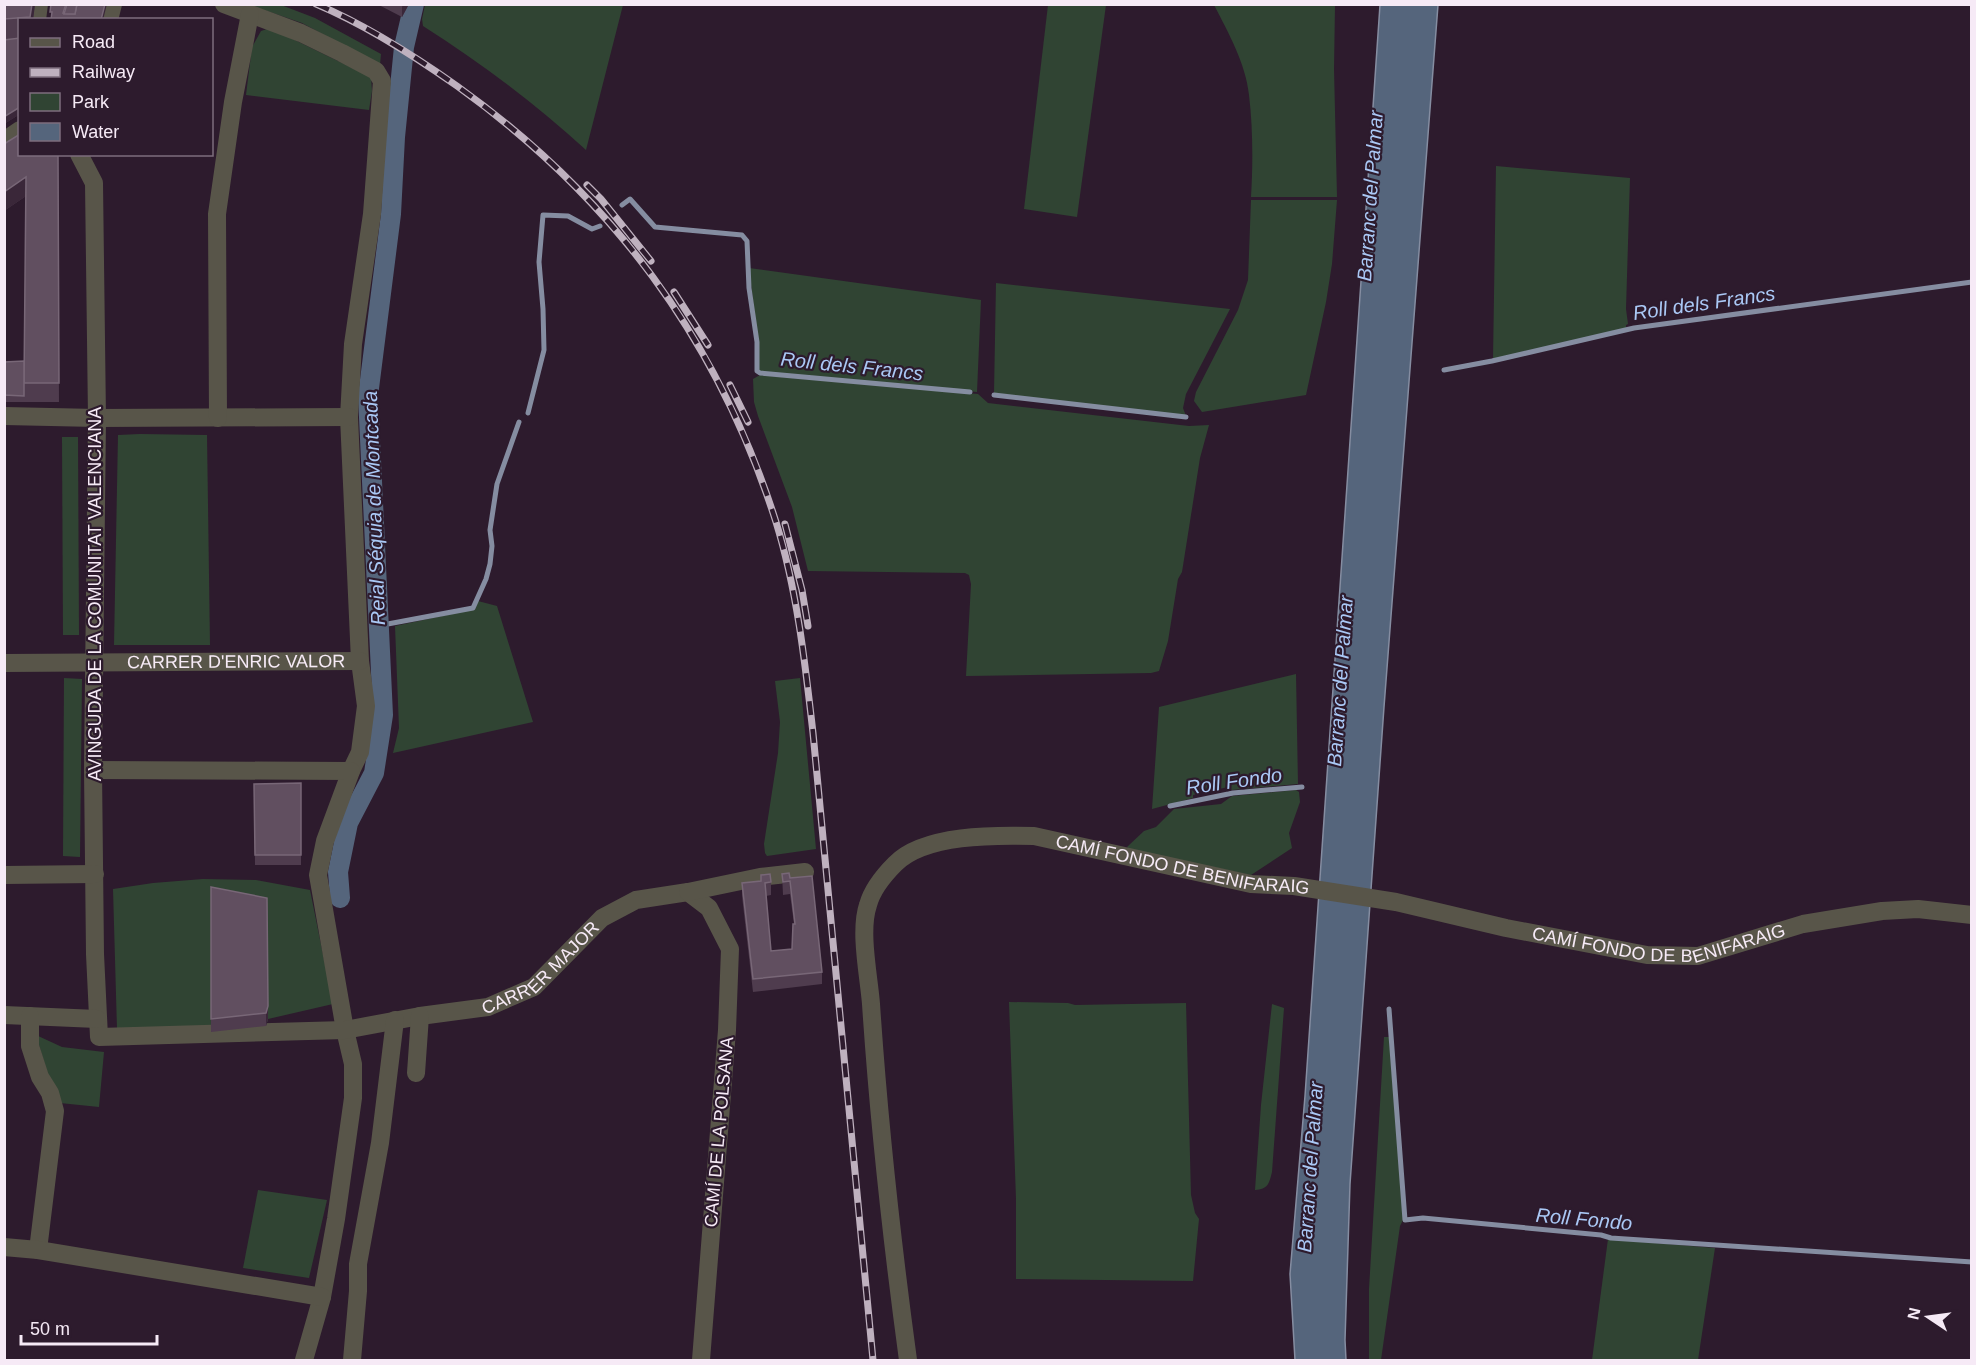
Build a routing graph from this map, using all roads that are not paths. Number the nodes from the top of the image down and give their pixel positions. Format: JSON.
{"nodes":[{"id":1,"x":224,"y":4,"type":"edge"},
{"id":2,"x":250,"y":14,"type":"junction"},
{"id":3,"x":18,"y":131,"type":"edge"},
{"id":4,"x":4,"y":141,"type":"edge"},
{"id":5,"x":80,"y":156,"type":"edge"},
{"id":6,"x":4,"y":416,"type":"edge"},
{"id":7,"x":349,"y":417,"type":"junction"},
{"id":8,"x":97,"y":418,"type":"junction"},
{"id":9,"x":218,"y":418,"type":"junction"},
{"id":10,"x":360,"y":661,"type":"junction"},
{"id":11,"x":4,"y":663,"type":"edge"},
{"id":12,"x":94,"y":664,"type":"junction"},
{"id":13,"x":93,"y":770,"type":"junction"},
{"id":14,"x":351,"y":771,"type":"junction"},
{"id":15,"x":805,"y":872,"type":"dead end"},
{"id":16,"x":95,"y":874,"type":"junction"},
{"id":17,"x":4,"y":875,"type":"edge"},
{"id":18,"x":688,"y":892,"type":"junction"},
{"id":19,"x":1971,"y":915,"type":"edge"},
{"id":20,"x":4,"y":1015,"type":"edge"},
{"id":21,"x":30,"y":1016,"type":"junction"},
{"id":22,"x":420,"y":1016,"type":"junction"},
{"id":23,"x":389,"y":1021,"type":"junction"},
{"id":24,"x":98,"y":1028,"type":"junction"},
{"id":25,"x":345,"y":1030,"type":"junction"},
{"id":26,"x":416,"y":1073,"type":"dead end"},
{"id":27,"x":4,"y":1247,"type":"edge"},
{"id":28,"x":38,"y":1250,"type":"junction"},
{"id":29,"x":322,"y":1297,"type":"junction"},
{"id":30,"x":304,"y":1360,"type":"edge"},
{"id":31,"x":352,"y":1360,"type":"edge"},
{"id":32,"x":701,"y":1360,"type":"edge"},
{"id":33,"x":908,"y":1360,"type":"edge"}],
"edges":[{"from":1,"to":2,"type":"street"},
{"from":2,"to":7,"type":"street"},
{"from":2,"to":9,"type":"street"},
{"from":3,"to":4,"type":"street"},
{"from":5,"to":8,"type":"street","name":"AVINGUDA DE LA COMUNITAT VALENCIANA"},
{"from":6,"to":8,"type":"street"},
{"from":7,"to":9,"type":"street"},
{"from":7,"to":10,"type":"street"},
{"from":8,"to":9,"type":"street"},
{"from":8,"to":12,"type":"street","name":"AVINGUDA DE LA COMUNITAT VALENCIANA"},
{"from":10,"to":12,"type":"street","name":"CARRER D'ENRIC VALOR"},
{"from":10,"to":14,"type":"street"},
{"from":11,"to":12,"type":"street","name":"CARRER D'ENRIC VALOR"},
{"from":12,"to":13,"type":"street","name":"AVINGUDA DE LA COMUNITAT VALENCIANA"},
{"from":13,"to":14,"type":"street"},
{"from":13,"to":16,"type":"street","name":"AVINGUDA DE LA COMUNITAT VALENCIANA"},
{"from":14,"to":25,"type":"street"},
{"from":15,"to":18,"type":"street","name":"CARRER MAJOR"},
{"from":16,"to":17,"type":"street"},
{"from":16,"to":24,"type":"street","name":"AVINGUDA DE LA COMUNITAT VALENCIANA"},
{"from":18,"to":22,"type":"street","name":"CARRER MAJOR"},
{"from":18,"to":32,"type":"street","name":"CAMÍ DE LA POLSANA"},
{"from":19,"to":33,"type":"street","name":"CAMÍ FONDO DE BENIFARAIG"},
{"from":20,"to":21,"type":"street"},
{"from":21,"to":24,"type":"street"},
{"from":21,"to":28,"type":"street"},
{"from":22,"to":23,"type":"street","name":"CARRER MAJOR"},
{"from":22,"to":26,"type":"street"},
{"from":23,"to":25,"type":"street","name":"CARRER MAJOR"},
{"from":23,"to":31,"type":"street"},
{"from":24,"to":25,"type":"street"},
{"from":25,"to":29,"type":"street"},
{"from":27,"to":28,"type":"street"},
{"from":28,"to":29,"type":"street"},
{"from":29,"to":30,"type":"street"}]}
